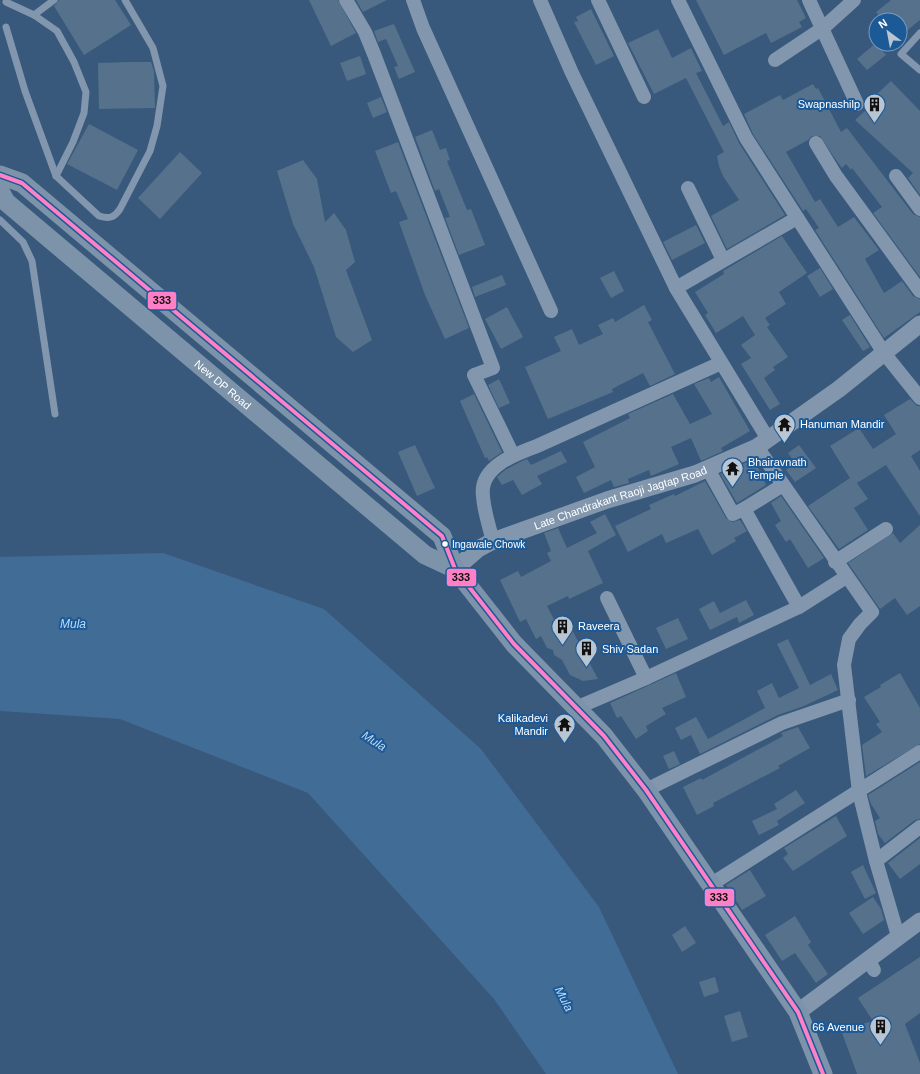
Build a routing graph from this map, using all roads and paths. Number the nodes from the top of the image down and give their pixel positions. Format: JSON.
{"nodes":[{"id":1,"x":54,"y":0,"type":"edge"},
{"id":2,"x":125,"y":0,"type":"edge"},
{"id":3,"x":346,"y":0,"type":"edge"},
{"id":4,"x":413,"y":0,"type":"edge"},
{"id":5,"x":540,"y":0,"type":"edge"},
{"id":6,"x":598,"y":0,"type":"edge"},
{"id":7,"x":678,"y":0,"type":"edge"},
{"id":8,"x":809,"y":0,"type":"edge"},
{"id":9,"x":854,"y":0,"type":"edge"},
{"id":10,"x":6,"y":2,"type":"dead end"},
{"id":11,"x":34,"y":15,"type":"junction"},
{"id":12,"x":6,"y":27,"type":"dead end"},
{"id":13,"x":823,"y":28,"type":"junction"},
{"id":14,"x":920,"y":33,"type":"edge"},
{"id":15,"x":775,"y":60,"type":"dead end"},
{"id":16,"x":920,"y":70,"type":"edge"},
{"id":17,"x":644,"y":97,"type":"dead end"},
{"id":18,"x":857,"y":104,"type":"dead end"},
{"id":19,"x":816,"y":143,"type":"dead end"},
{"id":20,"x":0,"y":175,"type":"edge"},
{"id":21,"x":56,"y":176,"type":"junction"},
{"id":22,"x":896,"y":176,"type":"dead end"},
{"id":23,"x":688,"y":188,"type":"dead end"},
{"id":24,"x":3,"y":196,"type":"edge"},
{"id":25,"x":920,"y":209,"type":"edge"},
{"id":26,"x":797,"y":218,"type":"junction"},
{"id":27,"x":0,"y":220,"type":"edge"},
{"id":28,"x":723,"y":260,"type":"junction"},
{"id":29,"x":676,"y":288,"type":"junction"},
{"id":30,"x":920,"y":291,"type":"edge"},
{"id":31,"x":551,"y":311,"type":"dead end"},
{"id":32,"x":920,"y":324,"type":"edge"},
{"id":33,"x":884,"y":353,"type":"junction"},
{"id":34,"x":721,"y":363,"type":"junction"},
{"id":35,"x":920,"y":398,"type":"edge"},
{"id":36,"x":55,"y":414,"type":"dead end"},
{"id":37,"x":762,"y":443,"type":"junction"},
{"id":38,"x":513,"y":455,"type":"junction"},
{"id":39,"x":708,"y":469,"type":"junction"},
{"id":40,"x":783,"y":484,"type":"junction"},
{"id":41,"x":744,"y":509,"type":"junction"},
{"id":42,"x":886,"y":529,"type":"dead end"},
{"id":43,"x":493,"y":541,"type":"junction"},
{"id":44,"x":836,"y":562,"type":"junction"},
{"id":45,"x":455,"y":569,"type":"junction"},
{"id":46,"x":846,"y":577,"type":"junction"},
{"id":47,"x":607,"y":598,"type":"dead end"},
{"id":48,"x":799,"y":607,"type":"junction"},
{"id":49,"x":646,"y":678,"type":"junction"},
{"id":50,"x":849,"y":700,"type":"junction"},
{"id":51,"x":576,"y":708,"type":"junction"},
{"id":52,"x":920,"y":752,"type":"edge"},
{"id":53,"x":646,"y":790,"type":"junction"},
{"id":54,"x":859,"y":792,"type":"junction"},
{"id":55,"x":920,"y":827,"type":"edge"},
{"id":56,"x":876,"y":861,"type":"junction"},
{"id":57,"x":710,"y":885,"type":"junction"},
{"id":58,"x":920,"y":921,"type":"edge"},
{"id":59,"x":898,"y":936,"type":"junction"},
{"id":60,"x":798,"y":1012,"type":"junction"},
{"id":61,"x":823,"y":1074,"type":"edge"}],
"edges":[{"from":1,"to":11,"type":"lane"},
{"from":2,"to":21,"type":"lane"},
{"from":3,"to":38,"type":"street"},
{"from":4,"to":31,"type":"street"},
{"from":5,"to":29,"type":"street"},
{"from":6,"to":17,"type":"street"},
{"from":7,"to":26,"type":"street"},
{"from":8,"to":13,"type":"street"},
{"from":9,"to":13,"type":"street"},
{"from":10,"to":11,"type":"lane"},
{"from":11,"to":21,"type":"lane"},
{"from":12,"to":21,"type":"lane"},
{"from":13,"to":15,"type":"street"},
{"from":13,"to":18,"type":"street"},
{"from":14,"to":16,"type":"lane"},
{"from":19,"to":30,"type":"street"},
{"from":20,"to":45,"type":"main road","name":"New DP Road"},
{"from":22,"to":25,"type":"street"},
{"from":23,"to":28,"type":"street"},
{"from":24,"to":45,"type":"main road","name":"New DP Road"},
{"from":26,"to":28,"type":"street"},
{"from":26,"to":33,"type":"street"},
{"from":27,"to":36,"type":"lane"},
{"from":28,"to":29,"type":"street"},
{"from":29,"to":34,"type":"street"},
{"from":32,"to":33,"type":"street","name":"Late Chandrakant Raoji Jagtap Road"},
{"from":33,"to":35,"type":"street"},
{"from":33,"to":37,"type":"street","name":"Late Chandrakant Raoji Jagtap Road"},
{"from":34,"to":37,"type":"street"},
{"from":34,"to":38,"type":"street"},
{"from":37,"to":39,"type":"street","name":"Late Chandrakant Raoji Jagtap Road"},
{"from":37,"to":40,"type":"street"},
{"from":38,"to":43,"type":"street"},
{"from":39,"to":41,"type":"street"},
{"from":39,"to":43,"type":"street","name":"Late Chandrakant Raoji Jagtap Road"},
{"from":40,"to":41,"type":"street"},
{"from":40,"to":44,"type":"street"},
{"from":41,"to":48,"type":"street"},
{"from":42,"to":44,"type":"street"},
{"from":43,"to":45,"type":"street","name":"Late Chandrakant Raoji Jagtap Road"},
{"from":44,"to":46,"type":"street"},
{"from":45,"to":51,"type":"main road","name":"New DP Road"},
{"from":46,"to":48,"type":"street"},
{"from":46,"to":50,"type":"street"},
{"from":47,"to":49,"type":"street"},
{"from":48,"to":49,"type":"street"},
{"from":49,"to":51,"type":"street"},
{"from":50,"to":53,"type":"street"},
{"from":50,"to":54,"type":"street"},
{"from":51,"to":53,"type":"main road","name":"New DP Road"},
{"from":52,"to":54,"type":"street"},
{"from":53,"to":57,"type":"main road","name":"New DP Road"},
{"from":54,"to":56,"type":"street"},
{"from":54,"to":57,"type":"street"},
{"from":55,"to":56,"type":"street"},
{"from":56,"to":59,"type":"street"},
{"from":57,"to":60,"type":"main road","name":"New DP Road"},
{"from":58,"to":59,"type":"street"},
{"from":59,"to":60,"type":"street"},
{"from":60,"to":61,"type":"main road","name":"New DP Road"}]}
